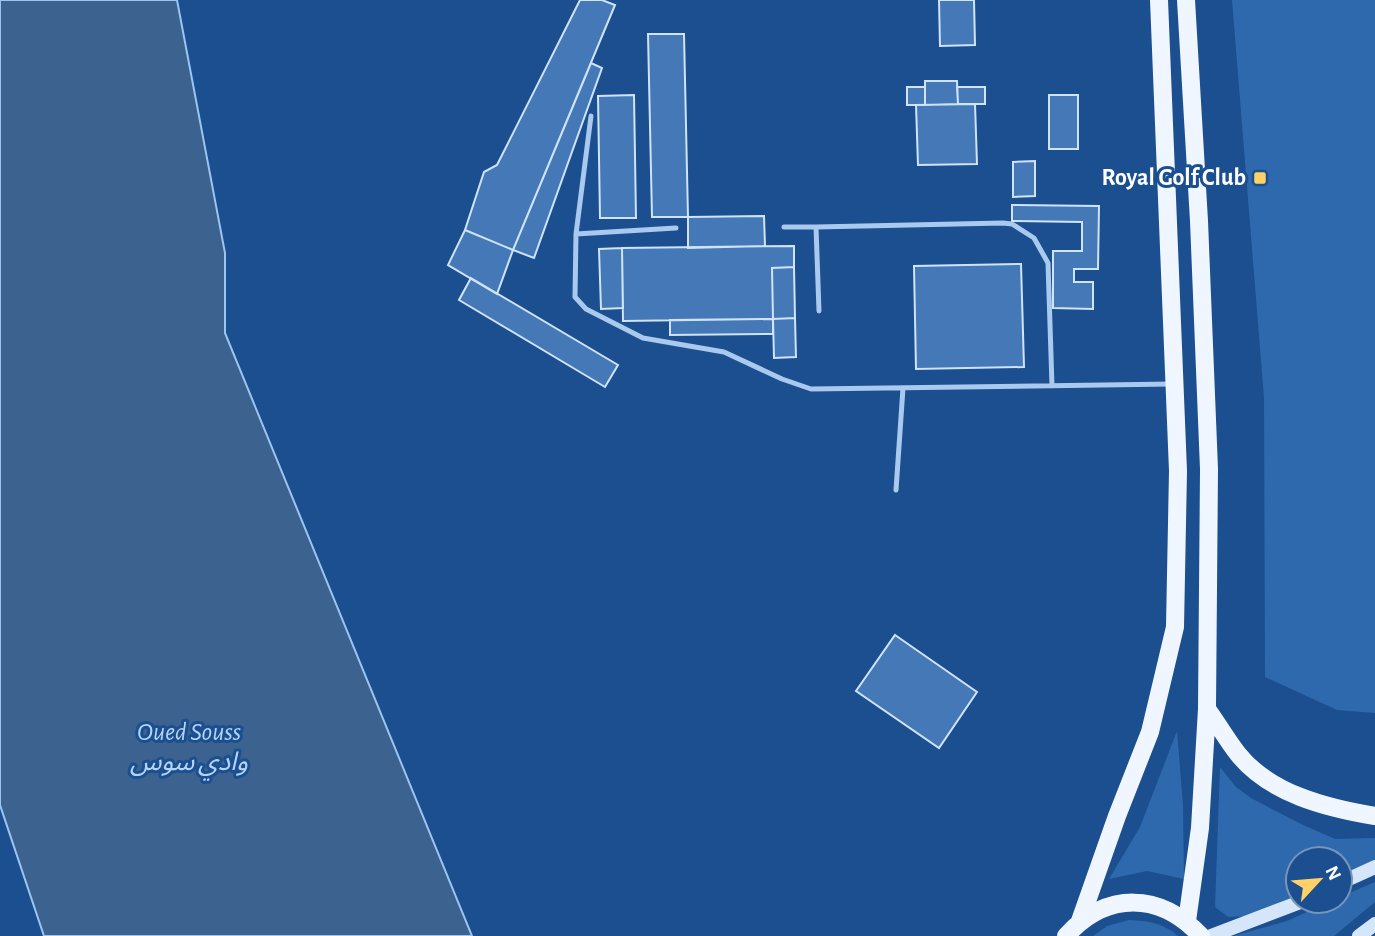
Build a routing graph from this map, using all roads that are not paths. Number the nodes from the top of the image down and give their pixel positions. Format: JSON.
{"nodes":[{"id":1,"x":1159,"y":0,"type":"edge"},
{"id":2,"x":1186,"y":0,"type":"edge"},
{"id":3,"x":591,"y":116,"type":"dead end"},
{"id":4,"x":784,"y":227,"type":"dead end"},
{"id":5,"x":816,"y":227,"type":"junction"},
{"id":6,"x":676,"y":228,"type":"dead end"},
{"id":7,"x":576,"y":234,"type":"junction"},
{"id":8,"x":819,"y":311,"type":"dead end"},
{"id":9,"x":1175,"y":384,"type":"junction"},
{"id":10,"x":1052,"y":386,"type":"junction"},
{"id":11,"x":903,"y":388,"type":"junction"},
{"id":12,"x":896,"y":490,"type":"dead end"},
{"id":13,"x":1207,"y":709,"type":"junction"},
{"id":14,"x":1375,"y":816,"type":"edge"},
{"id":15,"x":1375,"y":867,"type":"edge"},
{"id":16,"x":1354,"y":877,"type":"edge"},
{"id":17,"x":1284,"y":908,"type":"edge"},
{"id":18,"x":1080,"y":921,"type":"junction"},
{"id":19,"x":1187,"y":921,"type":"junction"},
{"id":20,"x":1375,"y":924,"type":"edge"},
{"id":21,"x":1066,"y":936,"type":"edge"},
{"id":22,"x":1201,"y":936,"type":"edge"},
{"id":23,"x":1211,"y":936,"type":"edge"},
{"id":24,"x":1359,"y":936,"type":"edge"}],
"edges":[{"from":1,"to":9,"type":"main road"},
{"from":2,"to":13,"type":"main road"},
{"from":3,"to":7,"type":"lane"},
{"from":4,"to":5,"type":"lane"},
{"from":5,"to":8,"type":"lane"},
{"from":5,"to":10,"type":"lane"},
{"from":6,"to":7,"type":"lane"},
{"from":7,"to":11,"type":"lane"},
{"from":9,"to":10,"type":"lane"},
{"from":9,"to":18,"type":"main road"},
{"from":10,"to":11,"type":"lane"},
{"from":11,"to":12,"type":"lane"},
{"from":13,"to":14,"type":"main road"},
{"from":13,"to":19,"type":"main road"},
{"from":15,"to":16,"type":"street"},
{"from":17,"to":23,"type":"street"},
{"from":18,"to":19,"type":"main road"},
{"from":18,"to":21,"type":"main road"},
{"from":19,"to":22,"type":"main road"},
{"from":20,"to":24,"type":"street"}]}
